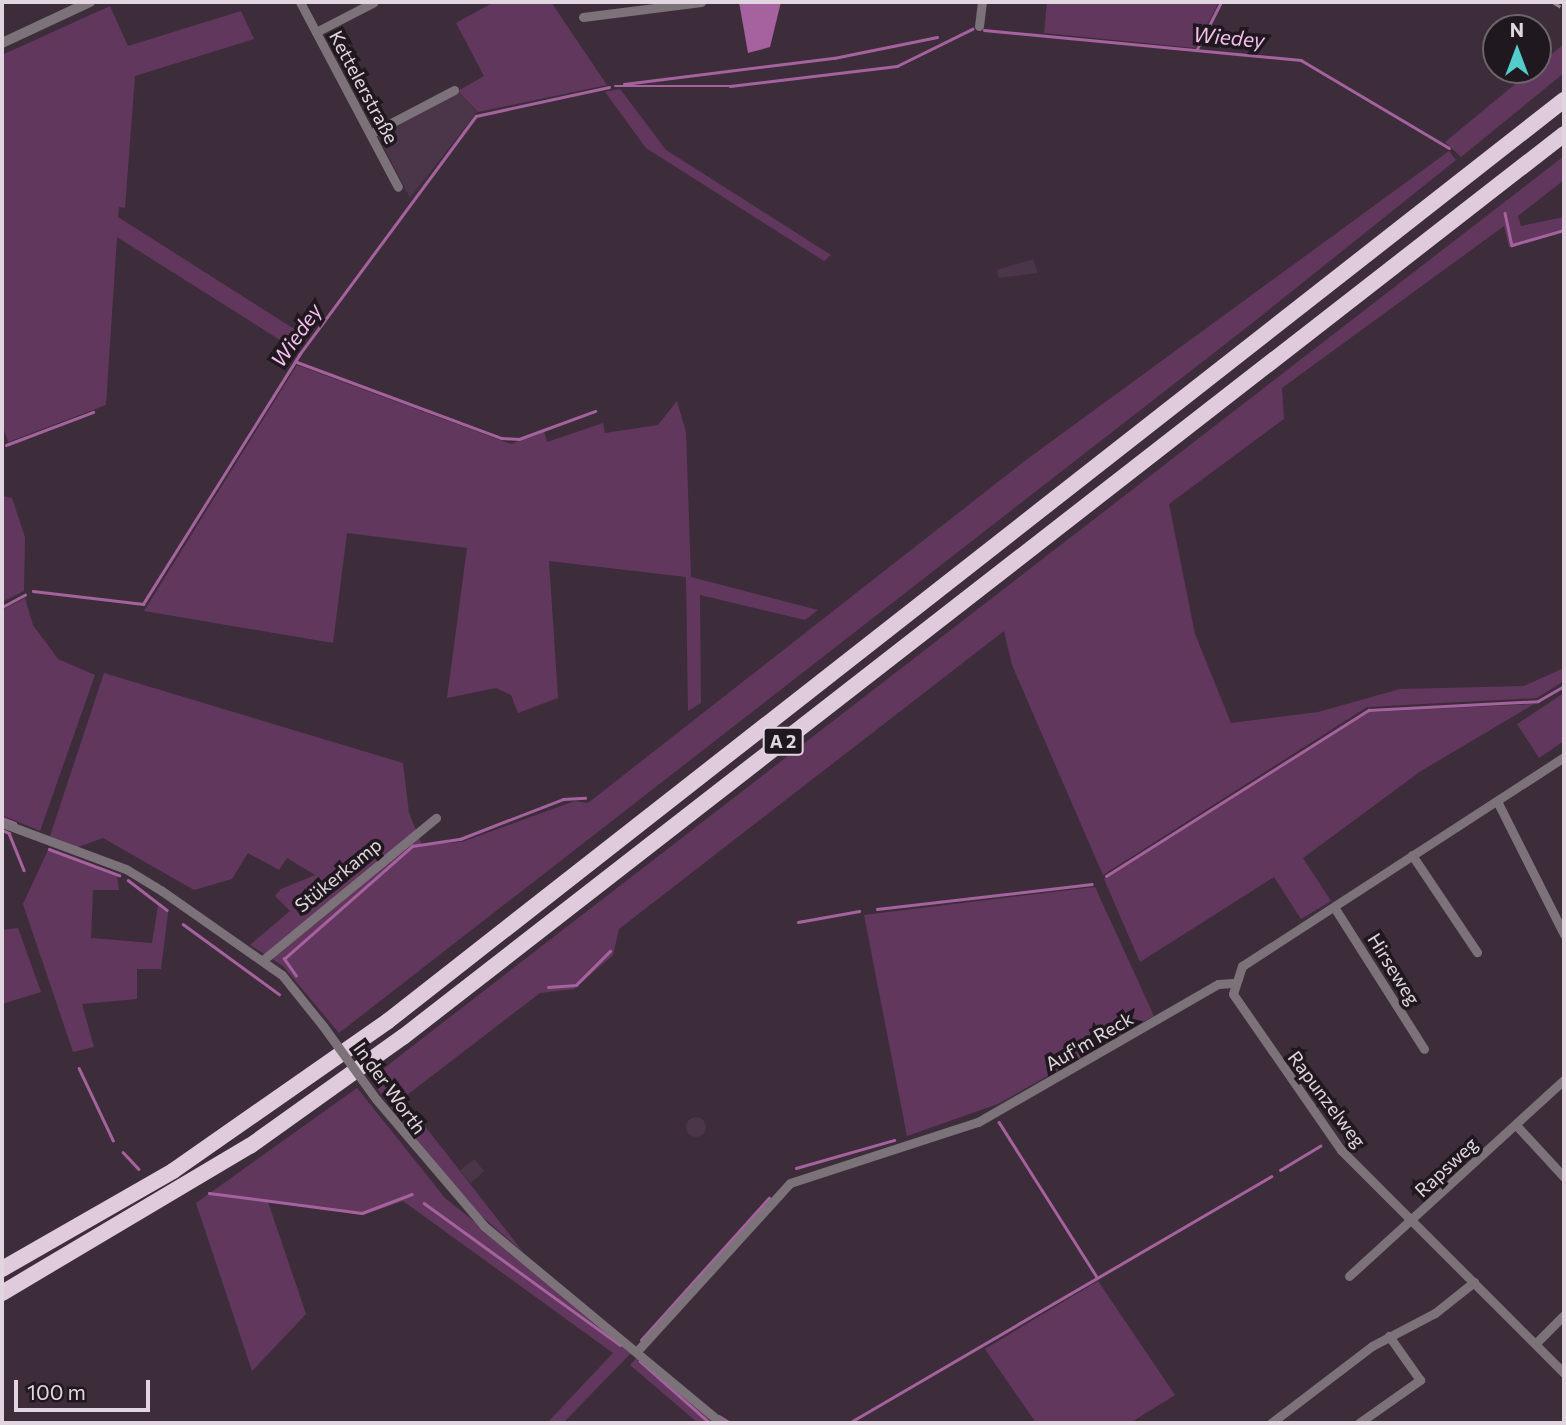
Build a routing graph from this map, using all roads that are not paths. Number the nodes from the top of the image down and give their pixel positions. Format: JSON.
{"nodes":[{"id":1,"x":90,"y":2,"type":"edge"},
{"id":2,"x":300,"y":2,"type":"edge"},
{"id":3,"x":374,"y":2,"type":"edge"},
{"id":4,"x":701,"y":2,"type":"edge"},
{"id":5,"x":982,"y":2,"type":"edge"},
{"id":6,"x":659,"y":4,"type":"edge"},
{"id":7,"x":627,"y":6,"type":"edge"},
{"id":8,"x":583,"y":17,"type":"dead end"},
{"id":9,"x":979,"y":26,"type":"dead end"},
{"id":10,"x":316,"y":32,"type":"junction"},
{"id":11,"x":2,"y":43,"type":"edge"},
{"id":12,"x":454,"y":90,"type":"dead end"},
{"id":13,"x":1564,"y":100,"type":"edge"},
{"id":14,"x":370,"y":134,"type":"junction"},
{"id":15,"x":1564,"y":134,"type":"edge"},
{"id":16,"x":398,"y":187,"type":"dead end"},
{"id":17,"x":1564,"y":757,"type":"edge"},
{"id":18,"x":1497,"y":801,"type":"junction"},
{"id":19,"x":436,"y":818,"type":"dead end"},
{"id":20,"x":2,"y":823,"type":"edge"},
{"id":21,"x":1412,"y":855,"type":"junction"},
{"id":22,"x":1334,"y":907,"type":"junction"},
{"id":23,"x":1564,"y":934,"type":"edge"},
{"id":24,"x":1478,"y":952,"type":"dead end"},
{"id":25,"x":263,"y":960,"type":"junction"},
{"id":26,"x":1233,"y":983,"type":"junction"},
{"id":27,"x":1424,"y":1049,"type":"dead end"},
{"id":28,"x":1564,"y":1080,"type":"edge"},
{"id":29,"x":1516,"y":1125,"type":"junction"},
{"id":30,"x":1564,"y":1177,"type":"edge"},
{"id":31,"x":1413,"y":1222,"type":"junction"},
{"id":32,"x":2,"y":1269,"type":"edge"},
{"id":33,"x":1349,"y":1276,"type":"dead end"},
{"id":34,"x":1474,"y":1282,"type":"junction"},
{"id":35,"x":2,"y":1293,"type":"edge"},
{"id":36,"x":1564,"y":1315,"type":"edge"},
{"id":37,"x":1389,"y":1336,"type":"junction"},
{"id":38,"x":1536,"y":1343,"type":"junction"},
{"id":39,"x":639,"y":1349,"type":"junction"},
{"id":40,"x":1564,"y":1373,"type":"edge"},
{"id":41,"x":721,"y":1423,"type":"edge"},
{"id":42,"x":1271,"y":1423,"type":"edge"},
{"id":43,"x":1359,"y":1423,"type":"edge"}],
"edges":[{"from":1,"to":11,"type":"street"},
{"from":2,"to":10,"type":"street","name":"Kettelerstraße"},
{"from":3,"to":10,"type":"street"},
{"from":4,"to":6,"type":"street"},
{"from":5,"to":9,"type":"street"},
{"from":6,"to":7,"type":"street"},
{"from":7,"to":8,"type":"street"},
{"from":10,"to":14,"type":"street","name":"Kettelerstraße"},
{"from":12,"to":14,"type":"street"},
{"from":13,"to":32,"type":"highway","number":"A 2"},
{"from":14,"to":16,"type":"street","name":"Kettelerstraße"},
{"from":15,"to":35,"type":"highway","number":"A 2"},
{"from":17,"to":18,"type":"street"},
{"from":18,"to":21,"type":"street"},
{"from":18,"to":23,"type":"street"},
{"from":19,"to":25,"type":"street","name":"Stükerkamp"},
{"from":20,"to":25,"type":"street","name":"In der Worth"},
{"from":21,"to":22,"type":"street"},
{"from":21,"to":24,"type":"street"},
{"from":22,"to":26,"type":"street"},
{"from":22,"to":27,"type":"street","name":"Hirseweg"},
{"from":25,"to":39,"type":"street","name":"In der Worth","bridge":true},
{"from":26,"to":31,"type":"street","name":"Rapunzelweg"},
{"from":26,"to":39,"type":"street","name":"Auf'm Reck"},
{"from":28,"to":29,"type":"street","name":"Rapsweg"},
{"from":29,"to":30,"type":"street"},
{"from":29,"to":31,"type":"street","name":"Rapsweg"},
{"from":31,"to":33,"type":"street","name":"Rapsweg"},
{"from":31,"to":34,"type":"street","name":"Rapunzelweg"},
{"from":34,"to":37,"type":"street"},
{"from":34,"to":38,"type":"street","name":"Rapunzelweg"},
{"from":36,"to":38,"type":"street"},
{"from":37,"to":42,"type":"street"},
{"from":37,"to":43,"type":"street"},
{"from":38,"to":40,"type":"street","name":"Rapunzelweg"},
{"from":39,"to":41,"type":"street","name":"In der Worth"}]}
